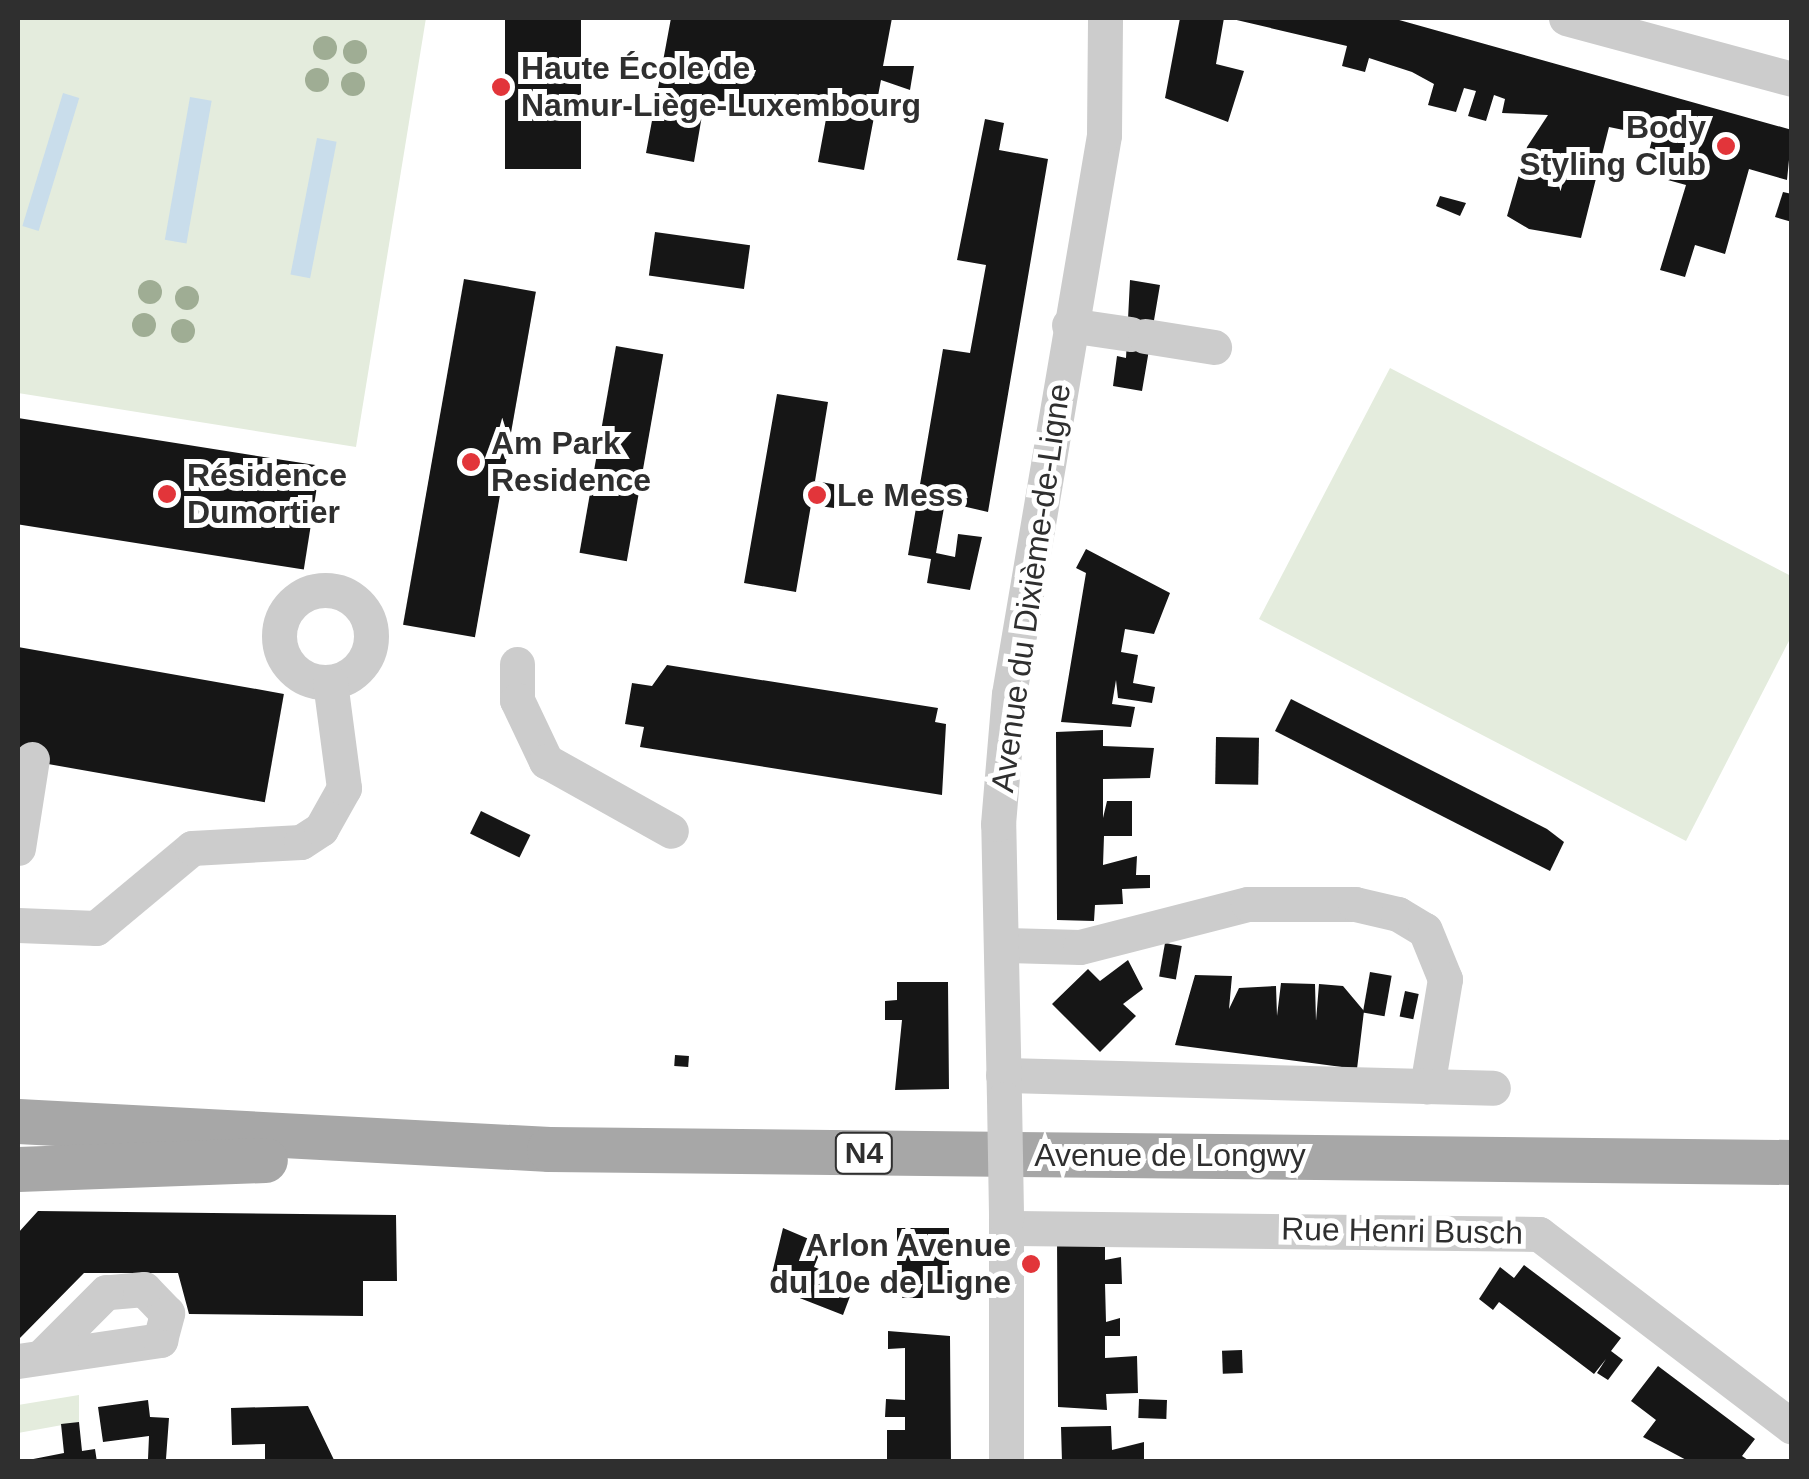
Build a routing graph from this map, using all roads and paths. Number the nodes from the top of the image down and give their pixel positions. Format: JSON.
{"nodes":[{"id":1,"x":1098,"y":18,"type":"edge"},
{"id":2,"x":1566,"y":18,"type":"edge"},
{"id":3,"x":1792,"y":78,"type":"edge"},
{"id":4,"x":1069,"y":325,"type":"junction"},
{"id":5,"x":1214,"y":347,"type":"dead end"},
{"id":6,"x":517,"y":664,"type":"dead end"},
{"id":7,"x":330,"y":682,"type":"dead end"},
{"id":8,"x":32,"y":759,"type":"dead end"},
{"id":9,"x":671,"y":831,"type":"dead end"},
{"id":10,"x":18,"y":848,"type":"edge"},
{"id":11,"x":18,"y":925,"type":"edge"},
{"id":12,"x":1003,"y":946,"type":"junction"},
{"id":13,"x":1427,"y":1086,"type":"junction"},
{"id":14,"x":1003,"y":1087,"type":"junction"},
{"id":15,"x":1493,"y":1088,"type":"dead end"},
{"id":16,"x":18,"y":1121,"type":"edge"},
{"id":17,"x":548,"y":1149,"type":"junction"},
{"id":18,"x":1791,"y":1162,"type":"edge"},
{"id":19,"x":18,"y":1169,"type":"edge"},
{"id":20,"x":1006,"y":1224,"type":"junction"},
{"id":21,"x":1792,"y":1427,"type":"edge"},
{"id":22,"x":1006,"y":1462,"type":"edge"}],
"edges":[{"from":1,"to":4,"type":"street","name":"Avenue du Dixième-de-Ligne"},
{"from":2,"to":3,"type":"street"},
{"from":4,"to":5,"type":"street"},
{"from":4,"to":12,"type":"street","name":"Avenue du Dixième-de-Ligne"},
{"from":6,"to":9,"type":"street"},
{"from":7,"to":11,"type":"street"},
{"from":8,"to":10,"type":"street"},
{"from":12,"to":13,"type":"street"},
{"from":12,"to":14,"type":"street","name":"Avenue du Dixième-de-Ligne"},
{"from":13,"to":14,"type":"street"},
{"from":13,"to":15,"type":"street"},
{"from":14,"to":20,"type":"street","name":"Avenue du Dixième-de-Ligne","bridge":true},
{"from":16,"to":17,"type":"main road","number":"N4"},
{"from":17,"to":18,"type":"main road","name":"Avenue de Longwy","number":"N4"},
{"from":17,"to":19,"type":"main road","number":"N4"},
{"from":20,"to":21,"type":"street","name":"Rue Henri Busch"},
{"from":20,"to":22,"type":"street","name":"Avenue du Dixième-de-Ligne"}]}
